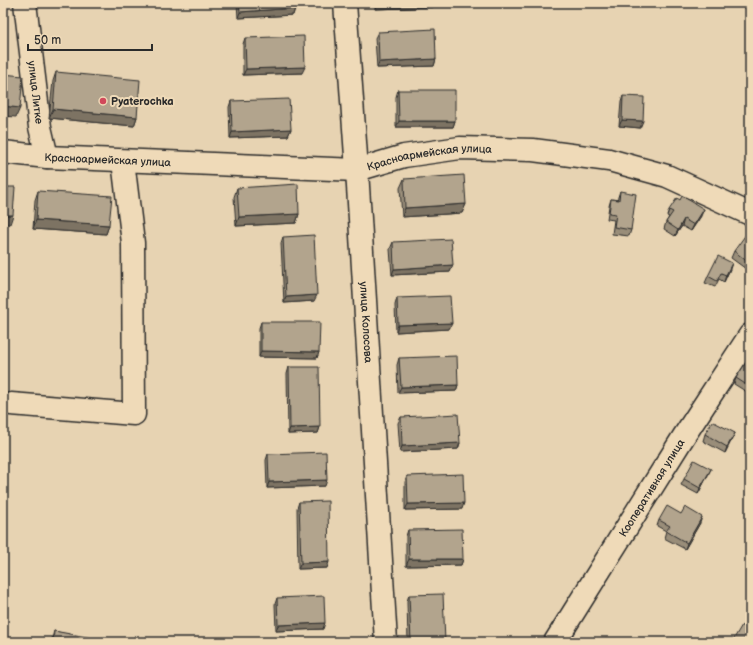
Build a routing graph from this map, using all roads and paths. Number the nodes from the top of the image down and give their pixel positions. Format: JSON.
{"nodes":[{"id":1,"x":25,"y":3,"type":"edge"},
{"id":2,"x":344,"y":3,"type":"edge"},
{"id":3,"x":3,"y":152,"type":"edge"},
{"id":4,"x":47,"y":157,"type":"junction"},
{"id":5,"x":123,"y":161,"type":"junction"},
{"id":6,"x":357,"y":170,"type":"junction"},
{"id":7,"x":750,"y":214,"type":"edge"},
{"id":8,"x":750,"y":335,"type":"edge"},
{"id":9,"x":11,"y":404,"type":"dead end"},
{"id":10,"x":386,"y":642,"type":"edge"},
{"id":11,"x":555,"y":642,"type":"edge"}],
"edges":[{"from":1,"to":4,"type":"main road","name":"улица Литке"},
{"from":2,"to":6,"type":"main road","name":"улица Колосова"},
{"from":3,"to":4,"type":"main road","name":"Красноармейская улица"},
{"from":4,"to":5,"type":"main road","name":"Красноармейская улица"},
{"from":5,"to":6,"type":"main road","name":"Красноармейская улица"},
{"from":5,"to":9,"type":"main road"},
{"from":6,"to":7,"type":"main road","name":"Красноармейская улица"},
{"from":6,"to":10,"type":"main road","name":"улица Колосова"},
{"from":8,"to":11,"type":"main road","name":"Кооперативная улица"}]}
